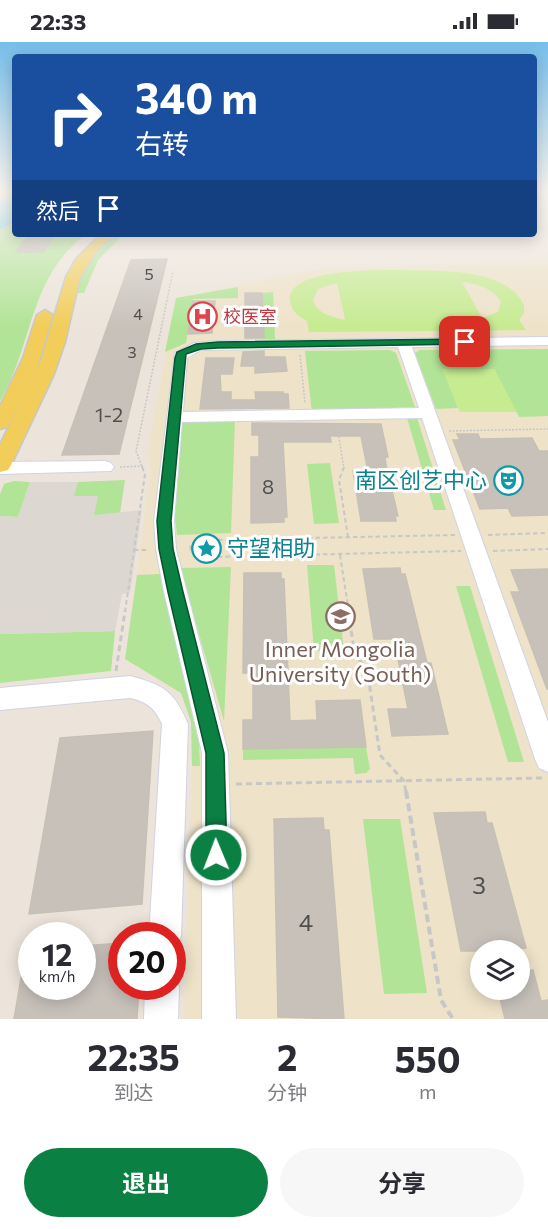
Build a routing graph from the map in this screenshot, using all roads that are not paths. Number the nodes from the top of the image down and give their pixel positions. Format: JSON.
{"nodes":[{"id":1,"x":91,"y":237,"type":"edge"},
{"id":2,"x":105,"y":237,"type":"edge"},
{"id":3,"x":548,"y":341,"type":"edge"},
{"id":4,"x":404,"y":343,"type":"junction"},
{"id":5,"x":174,"y":417,"type":"junction"},
{"id":6,"x":0,"y":423,"type":"edge"},
{"id":7,"x":431,"y":423,"type":"junction"},
{"id":8,"x":0,"y":466,"type":"edge"},
{"id":9,"x":105,"y":467,"type":"road end"},
{"id":10,"x":0,"y":699,"type":"edge"},
{"id":11,"x":548,"y":759,"type":"edge"},
{"id":12,"x":166,"y":922,"type":"edge"},
{"id":13,"x":162,"y":1000,"type":"edge"},
{"id":14,"x":161,"y":1019,"type":"edge"},
{"id":15,"x":219,"y":1019,"type":"edge"}],
"edges":[{"from":1,"to":6,"type":"main road"},
{"from":2,"to":8,"type":"main road"},
{"from":3,"to":4,"type":"lane"},
{"from":4,"to":5,"type":"lane"},
{"from":4,"to":7,"type":"lane"},
{"from":5,"to":7,"type":"lane"},
{"from":5,"to":15,"type":"lane"},
{"from":7,"to":11,"type":"lane"},
{"from":8,"to":9,"type":"lane"},
{"from":10,"to":12,"type":"lane"},
{"from":13,"to":14,"type":"lane"}]}
